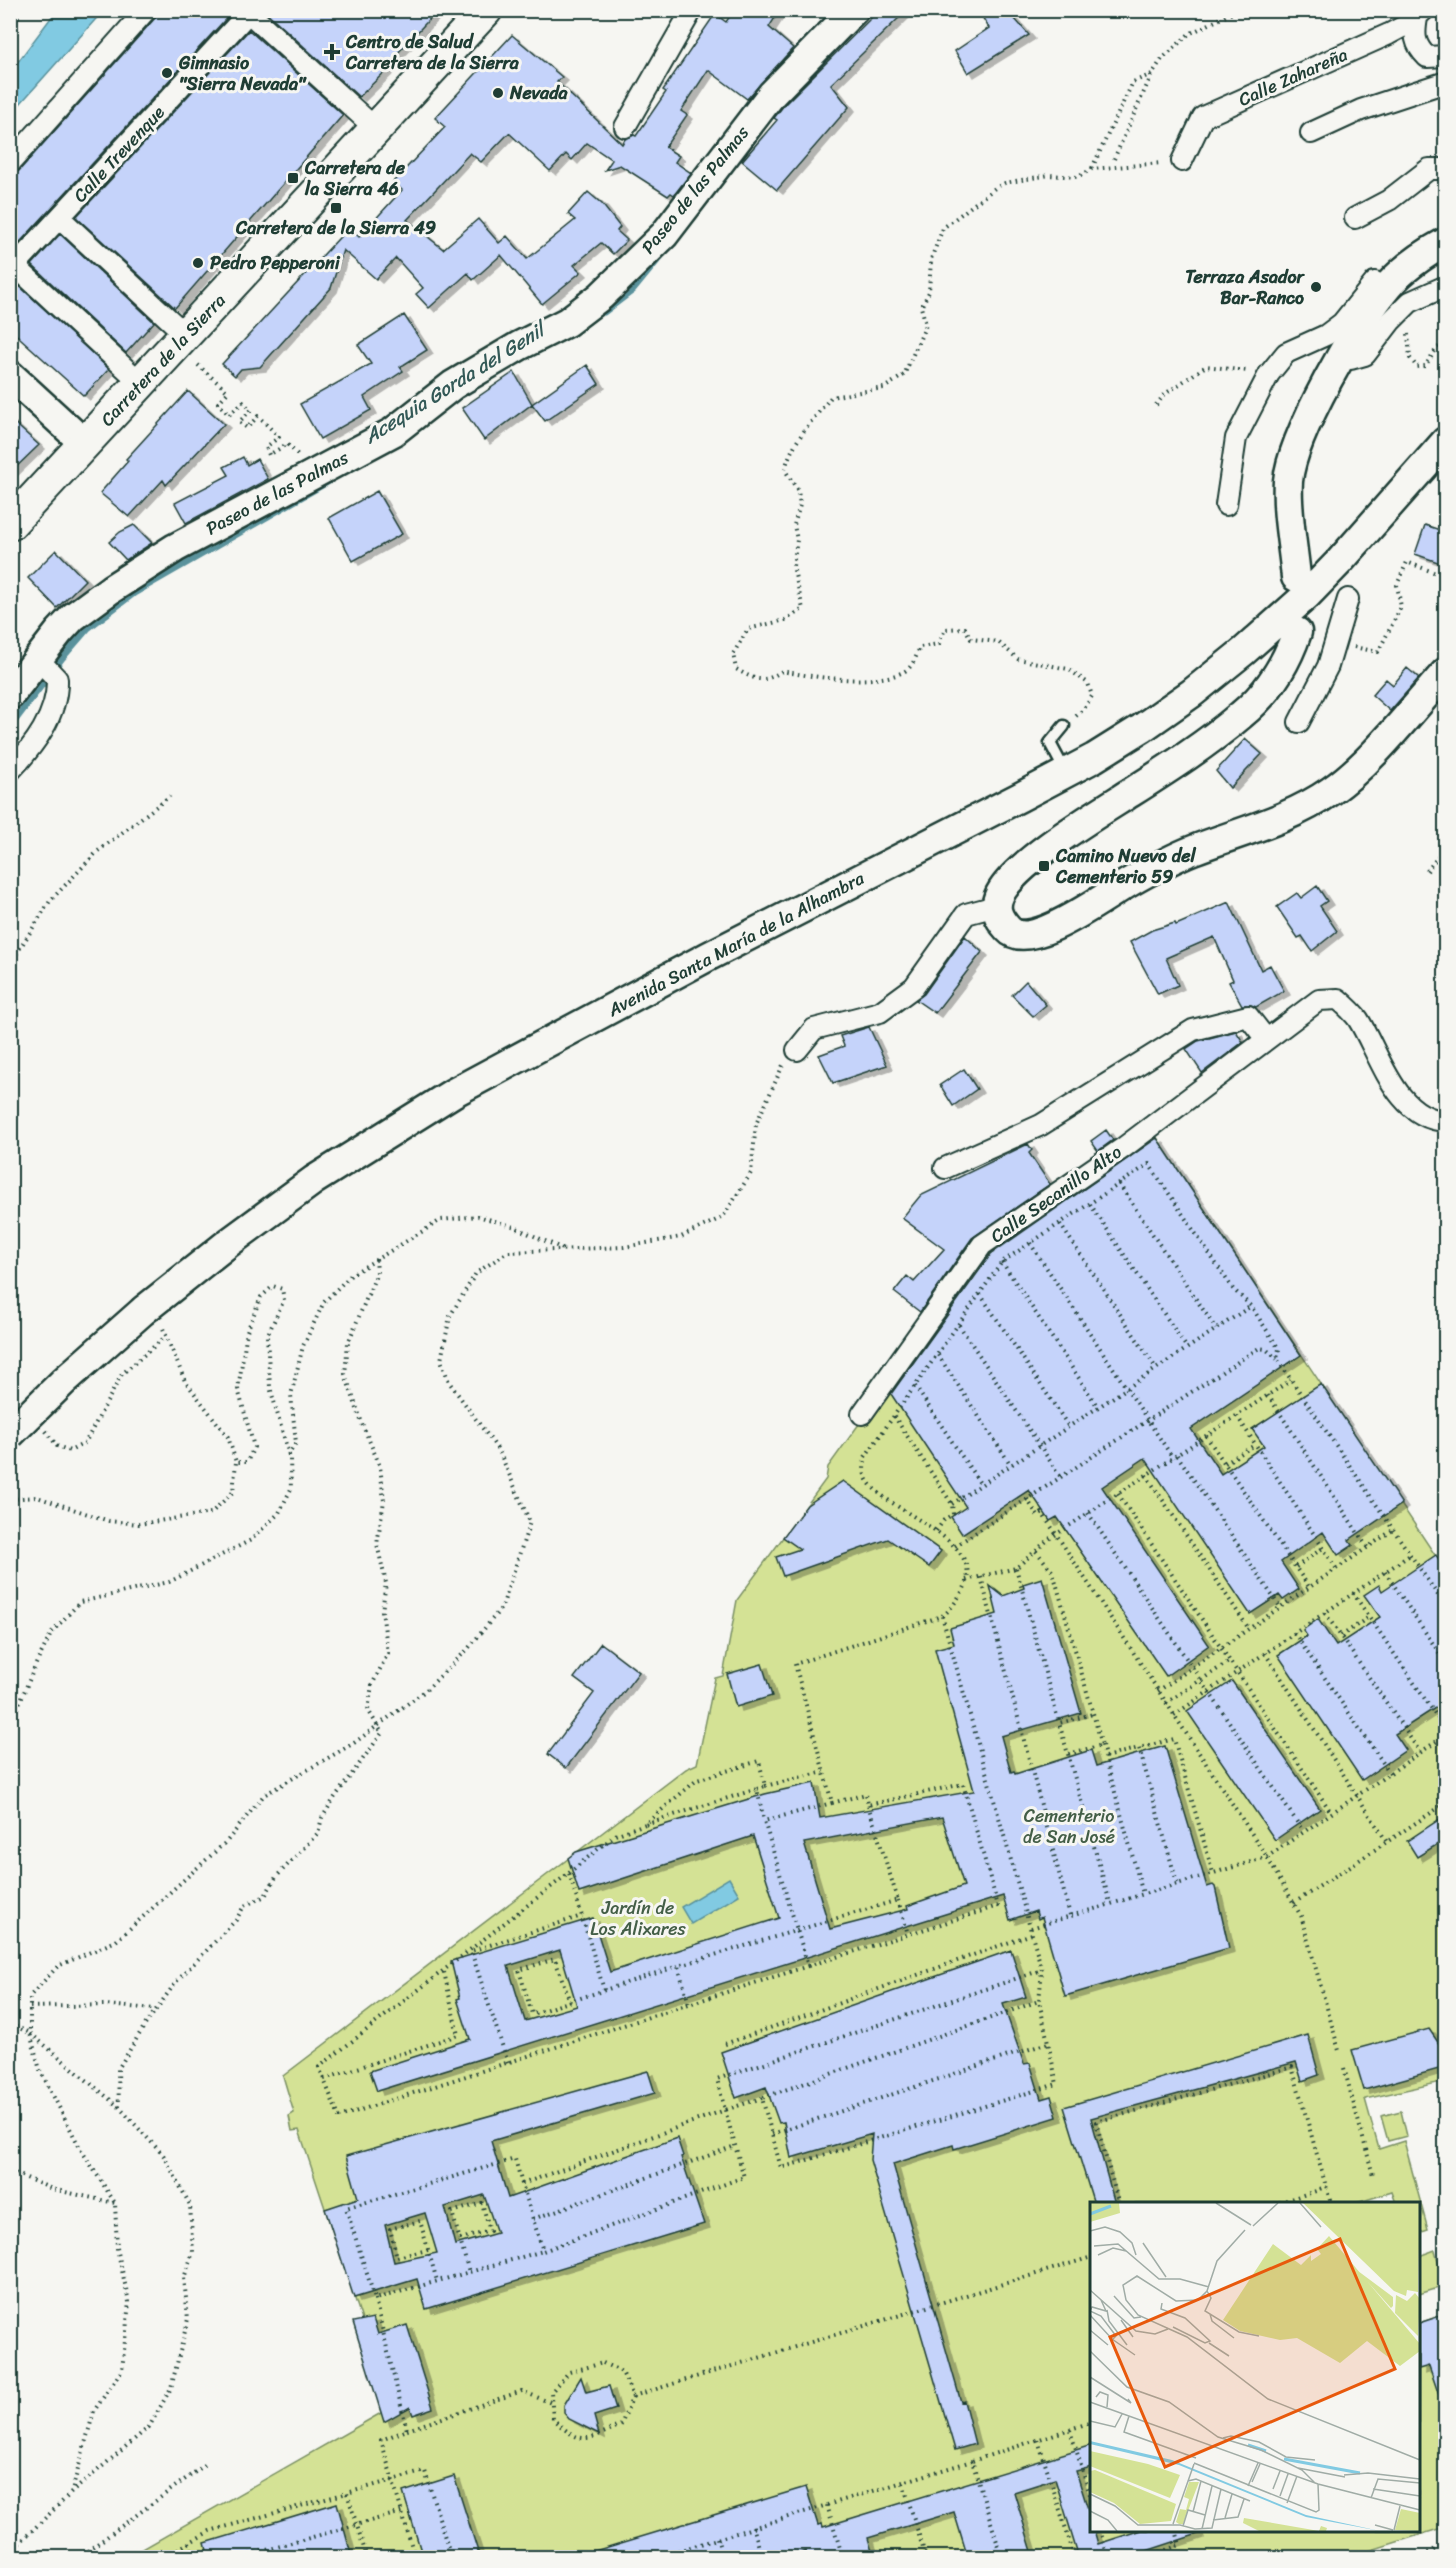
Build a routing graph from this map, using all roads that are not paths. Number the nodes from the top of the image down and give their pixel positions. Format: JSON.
{"nodes":[{"id":1,"x":146,"y":10,"type":"edge"},
{"id":2,"x":486,"y":10,"type":"edge"},
{"id":3,"x":692,"y":10,"type":"edge"},
{"id":4,"x":854,"y":10,"type":"edge"},
{"id":5,"x":250,"y":12,"type":"edge"},
{"id":6,"x":1421,"y":14,"type":"edge"},
{"id":7,"x":1446,"y":56,"type":"edge"},
{"id":8,"x":1446,"y":82,"type":"edge"},
{"id":9,"x":626,"y":127,"type":"dead end"},
{"id":10,"x":376,"y":129,"type":"junction"},
{"id":11,"x":1311,"y":133,"type":"dead end"},
{"id":12,"x":1182,"y":161,"type":"road end"},
{"id":13,"x":10,"y":163,"type":"edge"},
{"id":14,"x":1446,"y":169,"type":"edge"},
{"id":15,"x":60,"y":218,"type":"junction"},
{"id":16,"x":1355,"y":218,"type":"dead end"},
{"id":17,"x":1446,"y":242,"type":"edge"},
{"id":18,"x":13,"y":269,"type":"edge"},
{"id":19,"x":1446,"y":286,"type":"edge"},
{"id":20,"x":1399,"y":294,"type":"junction"},
{"id":21,"x":186,"y":335,"type":"junction"},
{"id":22,"x":10,"y":375,"type":"edge"},
{"id":23,"x":141,"y":384,"type":"junction"},
{"id":24,"x":1446,"y":441,"type":"edge"},
{"id":25,"x":85,"y":444,"type":"junction"},
{"id":26,"x":1226,"y":505,"type":"dead end"},
{"id":27,"x":10,"y":524,"type":"edge"},
{"id":28,"x":1296,"y":577,"type":"dead end"},
{"id":29,"x":1348,"y":599,"type":"dead end"},
{"id":30,"x":1297,"y":632,"type":"dead end"},
{"id":31,"x":48,"y":669,"type":"junction"},
{"id":32,"x":1446,"y":672,"type":"edge"},
{"id":33,"x":10,"y":695,"type":"edge"},
{"id":34,"x":1299,"y":722,"type":"dead end"},
{"id":35,"x":1064,"y":726,"type":"road end"},
{"id":36,"x":10,"y":771,"type":"edge"},
{"id":37,"x":1066,"y":773,"type":"junction"},
{"id":38,"x":996,"y":906,"type":"junction"},
{"id":39,"x":1266,"y":1039,"type":"junction"},
{"id":40,"x":797,"y":1050,"type":"road end"},
{"id":41,"x":1446,"y":1121,"type":"edge"},
{"id":42,"x":945,"y":1168,"type":"dead end"},
{"id":43,"x":862,"y":1414,"type":"dead end"},
{"id":44,"x":10,"y":1434,"type":"edge"}],
"edges":[{"from":1,"to":13,"type":"street"},
{"from":2,"to":10,"type":"main road","name":"Carretera de la Sierra"},
{"from":3,"to":9,"type":"street"},
{"from":4,"to":31,"type":"street","name":"Paseo de las Palmas"},
{"from":5,"to":10,"type":"street"},
{"from":5,"to":15,"type":"street","name":"Calle Trevenque"},
{"from":6,"to":7,"type":"street"},
{"from":6,"to":12,"type":"street","name":"Calle Zahareña"},
{"from":8,"to":11,"type":"street"},
{"from":10,"to":21,"type":"main road","name":"Carretera de la Sierra"},
{"from":14,"to":16,"type":"street"},
{"from":15,"to":18,"type":"street","name":"Calle Trevenque"},
{"from":15,"to":21,"type":"street"},
{"from":17,"to":20,"type":"street"},
{"from":18,"to":23,"type":"street"},
{"from":19,"to":20,"type":"street"},
{"from":20,"to":26,"type":"street"},
{"from":20,"to":28,"type":"street"},
{"from":21,"to":23,"type":"main road","name":"Carretera de la Sierra"},
{"from":22,"to":25,"type":"street"},
{"from":23,"to":25,"type":"main road","name":"Carretera de la Sierra"},
{"from":24,"to":37,"type":"street","name":"Avenida Santa María de la Alhambra"},
{"from":25,"to":27,"type":"main road","name":"Carretera de la Sierra"},
{"from":29,"to":34,"type":"street"},
{"from":30,"to":38,"type":"street"},
{"from":31,"to":33,"type":"street","name":"Paseo de las Palmas"},
{"from":31,"to":36,"type":"street","name":"Paseo de las Palmas"},
{"from":32,"to":38,"type":"street"},
{"from":35,"to":37,"type":"lane"},
{"from":37,"to":44,"type":"street","name":"Avenida Santa María de la Alhambra","bridge":true},
{"from":38,"to":40,"type":"street"},
{"from":39,"to":41,"type":"street","name":"Calle Secanillo Alto"},
{"from":39,"to":42,"type":"street"},
{"from":39,"to":43,"type":"street","name":"Calle Secanillo Alto"}]}
